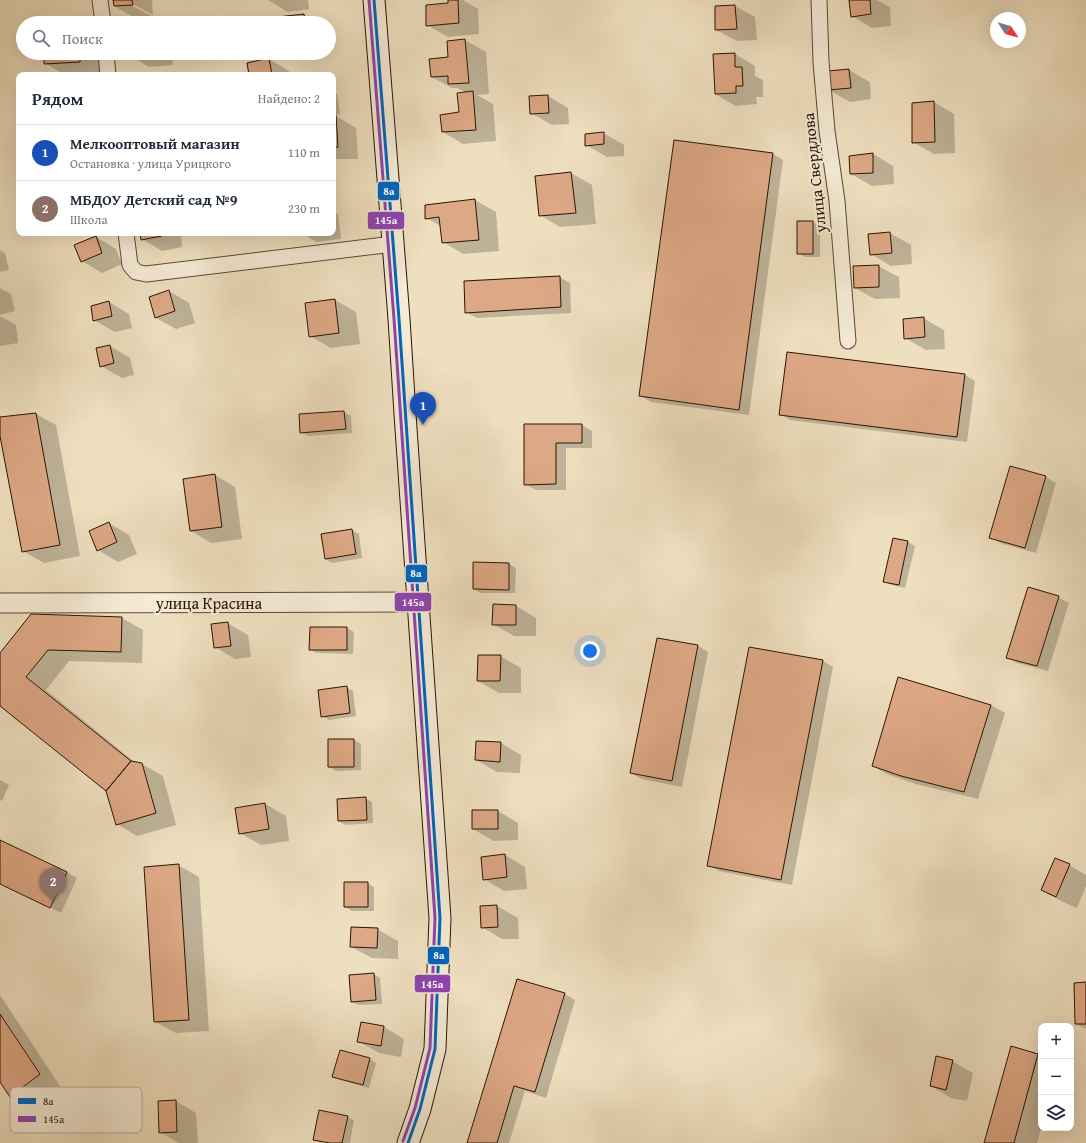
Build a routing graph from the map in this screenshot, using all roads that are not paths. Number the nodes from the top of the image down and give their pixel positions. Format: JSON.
{"nodes":[{"id":1,"x":100,"y":0,"type":"edge"},
{"id":2,"x":374,"y":0,"type":"edge"},
{"id":3,"x":819,"y":0,"type":"edge"},
{"id":4,"x":102,"y":16,"type":"edge"},
{"id":5,"x":107,"y":60,"type":"edge"},
{"id":6,"x":108,"y":72,"type":"edge"},
{"id":7,"x":126,"y":236,"type":"edge"},
{"id":8,"x":393,"y":244,"type":"junction"},
{"id":9,"x":848,"y":341,"type":"dead end"},
{"id":10,"x":419,"y":602,"type":"junction"},
{"id":11,"x":0,"y":603,"type":"edge"},
{"id":12,"x":408,"y":1143,"type":"edge"}],
"edges":[{"from":1,"to":4,"type":"street"},
{"from":2,"to":8,"type":"main road"},
{"from":3,"to":9,"type":"street","name":"улица Свердлова"},
{"from":5,"to":6,"type":"street"},
{"from":7,"to":8,"type":"street"},
{"from":8,"to":10,"type":"main road"},
{"from":10,"to":11,"type":"street","name":"улица Красина"},
{"from":10,"to":12,"type":"main road"}]}
